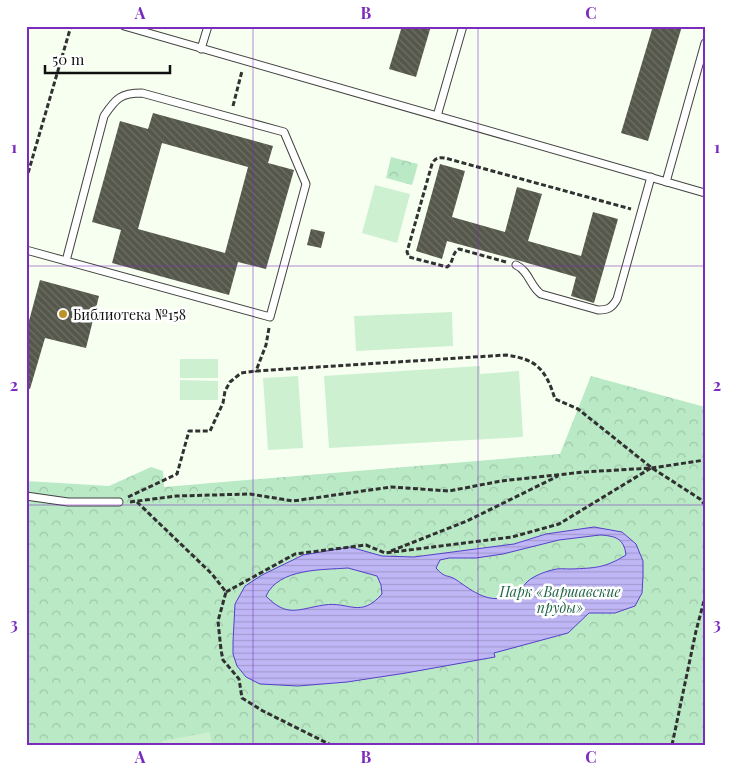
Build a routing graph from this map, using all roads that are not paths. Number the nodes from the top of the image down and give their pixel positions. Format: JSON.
{"nodes":[{"id":1,"x":124,"y":26,"type":"edge"},
{"id":2,"x":208,"y":26,"type":"edge"},
{"id":3,"x":463,"y":26,"type":"edge"},
{"id":4,"x":705,"y":43,"type":"edge"},
{"id":5,"x":201,"y":48,"type":"junction"},
{"id":6,"x":437,"y":116,"type":"junction"},
{"id":7,"x":651,"y":177,"type":"junction"},
{"id":8,"x":666,"y":182,"type":"junction"},
{"id":9,"x":705,"y":193,"type":"edge"},
{"id":10,"x":26,"y":250,"type":"edge"},
{"id":11,"x":66,"y":261,"type":"junction"},
{"id":12,"x":516,"y":265,"type":"road end"},
{"id":13,"x":26,"y":496,"type":"edge"},
{"id":14,"x":119,"y":502,"type":"road end"}],
"edges":[{"from":1,"to":5,"type":"lane"},
{"from":2,"to":5,"type":"lane"},
{"from":3,"to":6,"type":"lane"},
{"from":4,"to":8,"type":"lane"},
{"from":5,"to":6,"type":"lane"},
{"from":6,"to":7,"type":"lane"},
{"from":7,"to":8,"type":"lane"},
{"from":7,"to":12,"type":"lane"},
{"from":8,"to":9,"type":"lane"},
{"from":10,"to":11,"type":"lane"},
{"from":11,"to":11,"type":"lane"},
{"from":13,"to":14,"type":"lane"}]}
